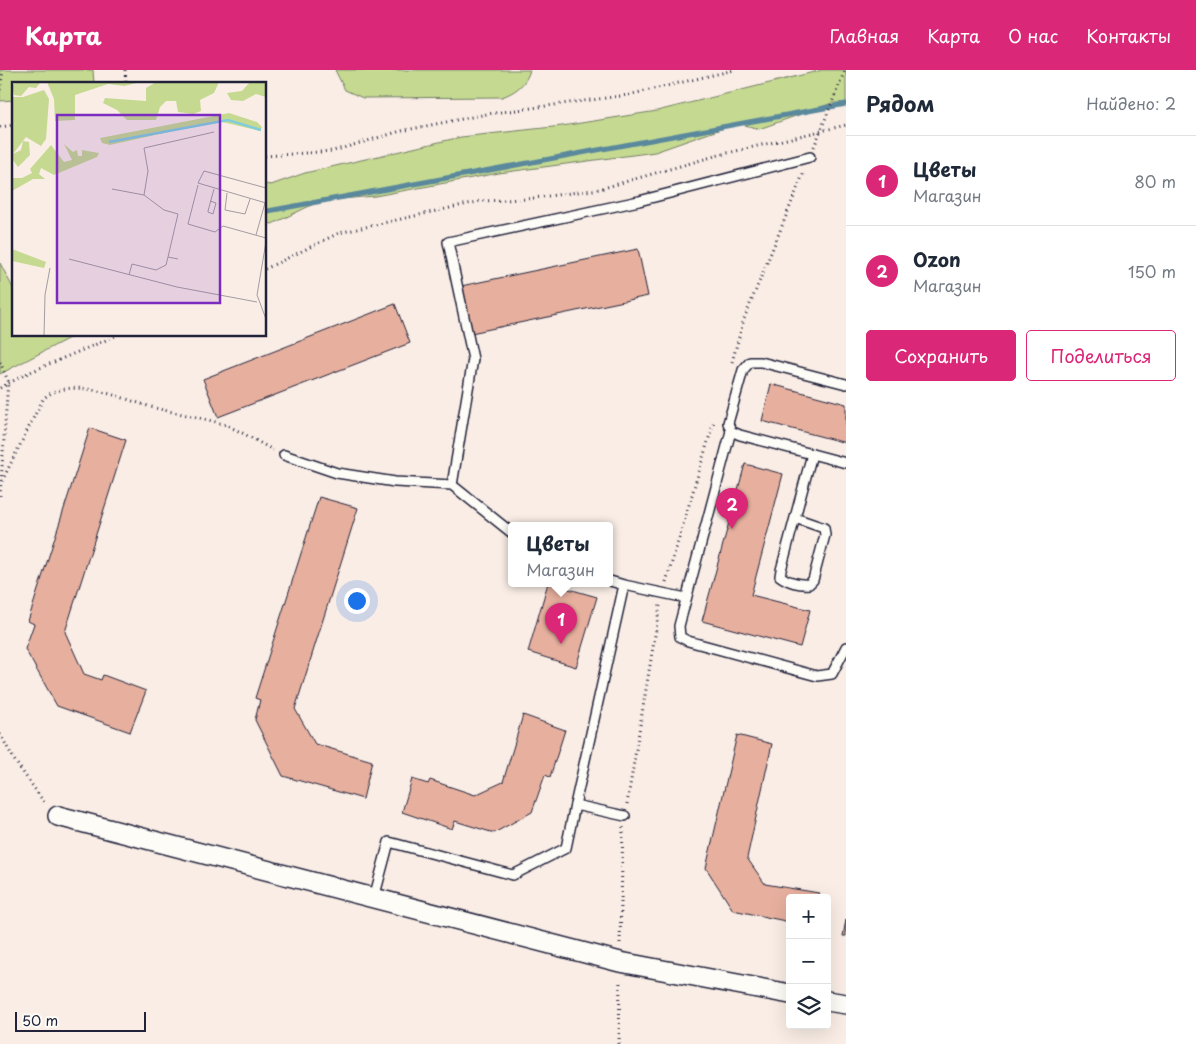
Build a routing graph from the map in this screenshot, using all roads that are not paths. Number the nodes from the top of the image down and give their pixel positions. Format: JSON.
{"nodes":[{"id":1,"x":810,"y":157,"type":"road end"},
{"id":2,"x":846,"y":384,"type":"edge"},
{"id":3,"x":731,"y":431,"type":"junction"},
{"id":4,"x":812,"y":454,"type":"junction"},
{"id":5,"x":284,"y":455,"type":"road end"},
{"id":6,"x":846,"y":463,"type":"edge"},
{"id":7,"x":452,"y":485,"type":"junction"},
{"id":8,"x":794,"y":518,"type":"junction"},
{"id":9,"x":508,"y":530,"type":"edge"},
{"id":10,"x":613,"y":582,"type":"edge"},
{"id":11,"x":624,"y":585,"type":"junction"},
{"id":12,"x":686,"y":598,"type":"junction"},
{"id":13,"x":846,"y":647,"type":"edge"},
{"id":14,"x":575,"y":805,"type":"junction"},
{"id":15,"x":58,"y":816,"type":"road end"},
{"id":16,"x":625,"y":816,"type":"dead end"},
{"id":17,"x":374,"y":898,"type":"junction"},
{"id":18,"x":786,"y":993,"type":"edge"},
{"id":19,"x":831,"y":1002,"type":"edge"},
{"id":20,"x":846,"y":1004,"type":"edge"}],
"edges":[{"from":1,"to":7,"type":"lane"},
{"from":2,"to":3,"type":"lane"},
{"from":3,"to":4,"type":"lane"},
{"from":3,"to":12,"type":"lane"},
{"from":4,"to":6,"type":"lane"},
{"from":4,"to":8,"type":"lane"},
{"from":5,"to":7,"type":"lane"},
{"from":7,"to":9,"type":"lane"},
{"from":8,"to":8,"type":"lane"},
{"from":10,"to":11,"type":"lane"},
{"from":11,"to":12,"type":"lane"},
{"from":11,"to":14,"type":"lane"},
{"from":12,"to":13,"type":"lane"},
{"from":14,"to":16,"type":"lane"},
{"from":14,"to":17,"type":"lane"},
{"from":15,"to":17,"type":"street"},
{"from":17,"to":18,"type":"street"},
{"from":19,"to":20,"type":"street"}]}
